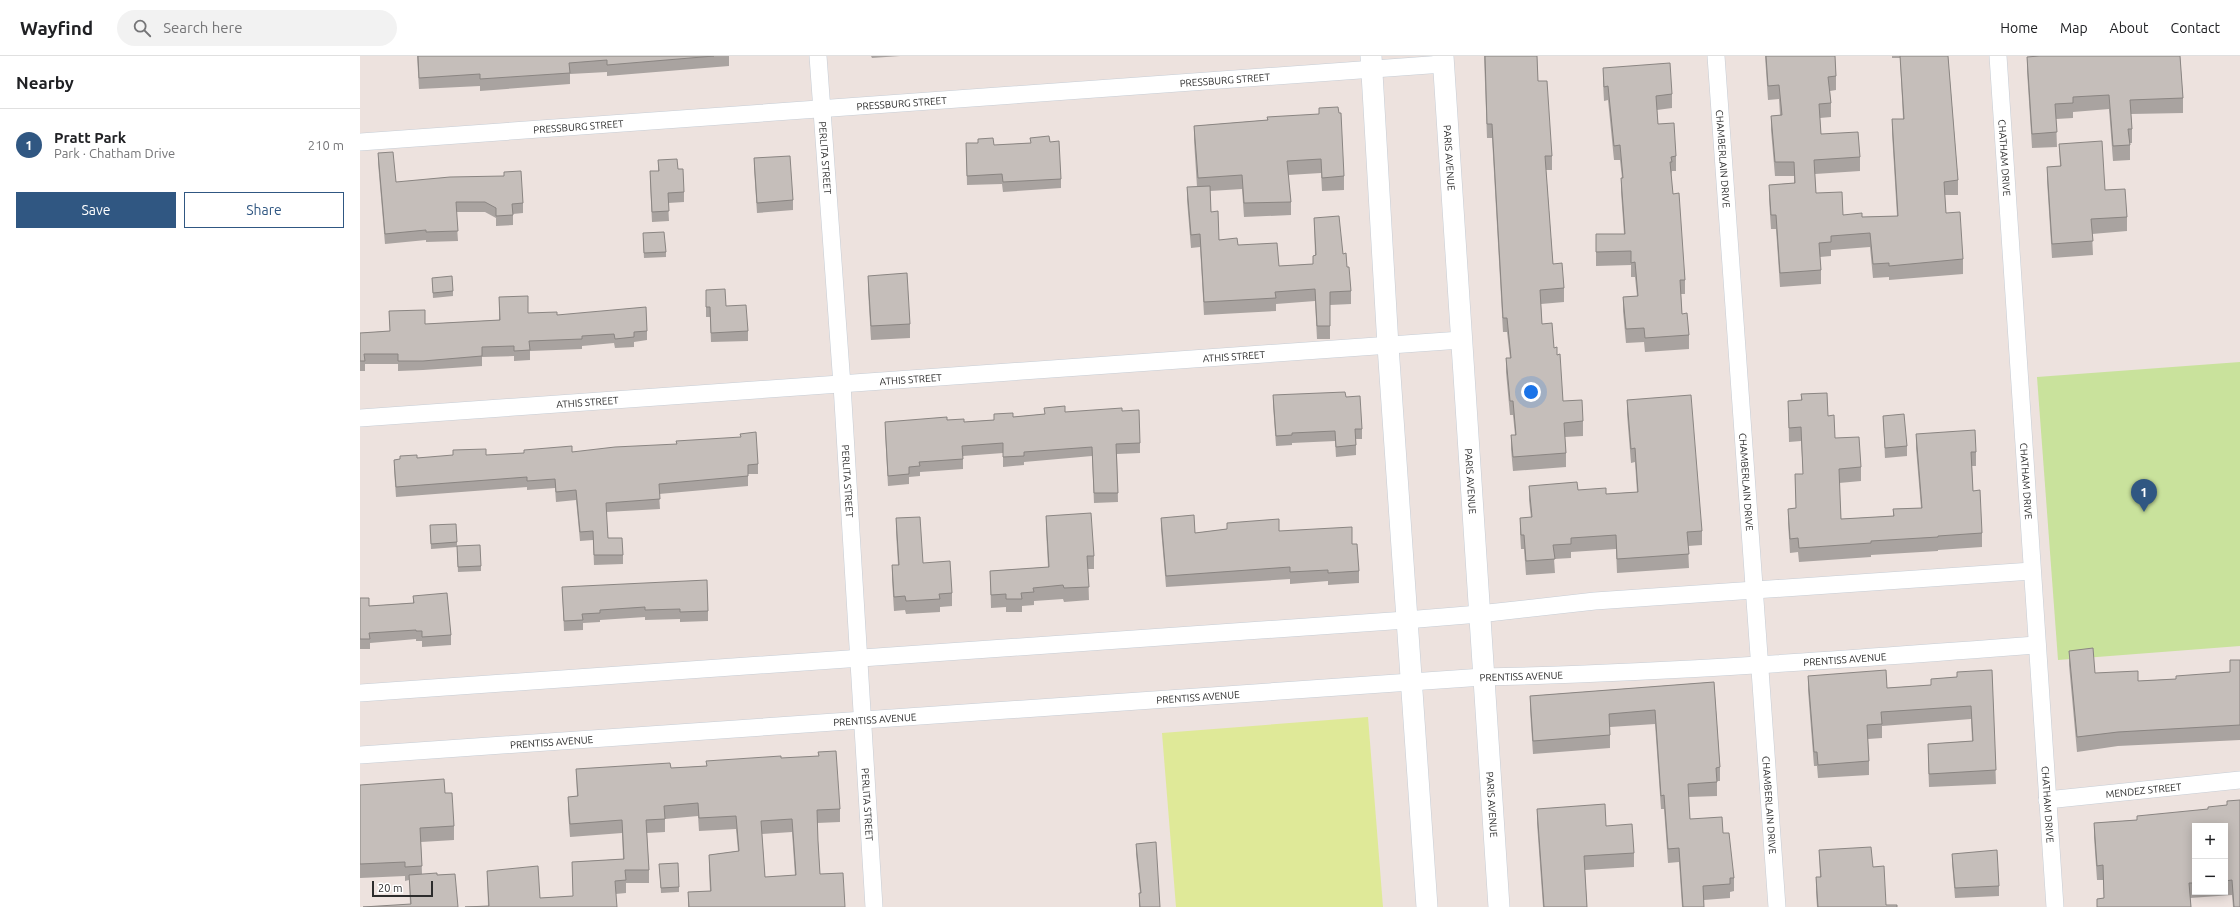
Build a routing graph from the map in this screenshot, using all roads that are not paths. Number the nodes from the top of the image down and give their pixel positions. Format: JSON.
{"nodes":[{"id":1,"x":818,"y":56,"type":"edge"},
{"id":2,"x":1716,"y":56,"type":"edge"},
{"id":3,"x":1998,"y":56,"type":"edge"},
{"id":4,"x":1443,"y":60,"type":"edge"},
{"id":5,"x":1371,"y":62,"type":"edge"},
{"id":6,"x":822,"y":108,"type":"junction"},
{"id":7,"x":360,"y":142,"type":"edge"},
{"id":8,"x":1461,"y":340,"type":"junction"},
{"id":9,"x":1388,"y":346,"type":"junction"},
{"id":10,"x":842,"y":385,"type":"junction"},
{"id":11,"x":360,"y":418,"type":"edge"},
{"id":12,"x":2032,"y":571,"type":"junction"},
{"id":13,"x":1754,"y":591,"type":"junction"},
{"id":14,"x":1479,"y":614,"type":"junction"},
{"id":15,"x":1406,"y":620,"type":"junction"},
{"id":16,"x":2037,"y":645,"type":"junction"},
{"id":17,"x":859,"y":659,"type":"junction"},
{"id":18,"x":1760,"y":666,"type":"junction"},
{"id":19,"x":1483,"y":676,"type":"junction"},
{"id":20,"x":1410,"y":682,"type":"junction"},
{"id":21,"x":360,"y":693,"type":"edge"},
{"id":22,"x":864,"y":721,"type":"junction"},
{"id":23,"x":360,"y":755,"type":"edge"},
{"id":24,"x":2240,"y":780,"type":"edge"},
{"id":25,"x":2047,"y":800,"type":"junction"},
{"id":26,"x":874,"y":907,"type":"edge"},
{"id":27,"x":1427,"y":907,"type":"edge"},
{"id":28,"x":1499,"y":907,"type":"edge"},
{"id":29,"x":1777,"y":907,"type":"edge"},
{"id":30,"x":2055,"y":907,"type":"edge"}],
"edges":[{"from":1,"to":6,"type":"street","name":"PERLITA STREET"},
{"from":2,"to":13,"type":"street","name":"CHAMBERLAIN DRIVE"},
{"from":3,"to":12,"type":"street","name":"CHATHAM DRIVE"},
{"from":4,"to":5,"type":"street","name":"PRESSBURG STREET"},
{"from":4,"to":8,"type":"street","name":"PARIS AVENUE"},
{"from":5,"to":6,"type":"street","name":"PRESSBURG STREET"},
{"from":5,"to":9,"type":"street"},
{"from":6,"to":7,"type":"street","name":"PRESSBURG STREET"},
{"from":6,"to":10,"type":"street","name":"PERLITA STREET"},
{"from":8,"to":9,"type":"street","name":"ATHIS STREET"},
{"from":8,"to":14,"type":"street","name":"PARIS AVENUE"},
{"from":9,"to":10,"type":"street","name":"ATHIS STREET"},
{"from":9,"to":15,"type":"street"},
{"from":10,"to":11,"type":"street","name":"ATHIS STREET"},
{"from":10,"to":17,"type":"street","name":"PERLITA STREET"},
{"from":12,"to":13,"type":"street"},
{"from":12,"to":16,"type":"street","name":"CHATHAM DRIVE"},
{"from":13,"to":14,"type":"street"},
{"from":13,"to":18,"type":"street","name":"CHAMBERLAIN DRIVE"},
{"from":14,"to":15,"type":"street"},
{"from":14,"to":19,"type":"street","name":"PARIS AVENUE"},
{"from":15,"to":17,"type":"street"},
{"from":15,"to":20,"type":"street"},
{"from":16,"to":18,"type":"street","name":"PRENTISS AVENUE"},
{"from":16,"to":25,"type":"street","name":"CHATHAM DRIVE"},
{"from":17,"to":21,"type":"street"},
{"from":17,"to":22,"type":"street","name":"PERLITA STREET"},
{"from":18,"to":19,"type":"street","name":"PRENTISS AVENUE"},
{"from":18,"to":29,"type":"street","name":"CHAMBERLAIN DRIVE"},
{"from":19,"to":20,"type":"street","name":"PRENTISS AVENUE"},
{"from":19,"to":28,"type":"street","name":"PARIS AVENUE"},
{"from":20,"to":22,"type":"street","name":"PRENTISS AVENUE"},
{"from":20,"to":27,"type":"street"},
{"from":22,"to":23,"type":"street","name":"PRENTISS AVENUE"},
{"from":22,"to":26,"type":"street","name":"PERLITA STREET"},
{"from":24,"to":25,"type":"street","name":"MENDEZ STREET"},
{"from":25,"to":30,"type":"street","name":"CHATHAM DRIVE"}]}
